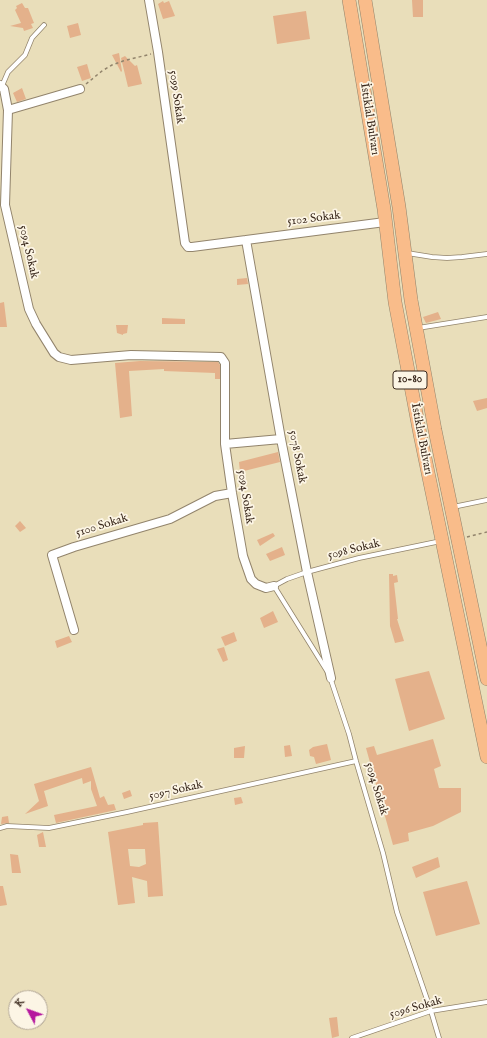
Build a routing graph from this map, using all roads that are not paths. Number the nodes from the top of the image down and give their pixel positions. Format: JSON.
{"nodes":[{"id":1,"x":149,"y":0,"type":"edge"},
{"id":2,"x":349,"y":0,"type":"edge"},
{"id":3,"x":365,"y":0,"type":"edge"},
{"id":4,"x":44,"y":25,"type":"dead end"},
{"id":5,"x":1,"y":86,"type":"edge"},
{"id":6,"x":80,"y":89,"type":"road end"},
{"id":7,"x":8,"y":110,"type":"junction"},
{"id":8,"x":385,"y":222,"type":"junction"},
{"id":9,"x":246,"y":240,"type":"junction"},
{"id":10,"x":405,"y":252,"type":"junction"},
{"id":11,"x":487,"y":254,"type":"edge"},
{"id":12,"x":487,"y":317,"type":"edge"},
{"id":13,"x":416,"y":328,"type":"junction"},
{"id":14,"x":281,"y":440,"type":"junction"},
{"id":15,"x":225,"y":444,"type":"junction"},
{"id":16,"x":232,"y":493,"type":"junction"},
{"id":17,"x":487,"y":500,"type":"edge"},
{"id":18,"x":451,"y":507,"type":"junction"},
{"id":19,"x":442,"y":541,"type":"junction"},
{"id":20,"x":307,"y":572,"type":"junction"},
{"id":21,"x":274,"y":586,"type":"junction"},
{"id":22,"x":74,"y":630,"type":"dead end"},
{"id":23,"x":331,"y":678,"type":"junction"},
{"id":24,"x":487,"y":679,"type":"edge"},
{"id":25,"x":487,"y":757,"type":"edge"},
{"id":26,"x":356,"y":761,"type":"junction"},
{"id":27,"x":0,"y":828,"type":"edge"},
{"id":28,"x":487,"y":1002,"type":"edge"},
{"id":29,"x":431,"y":1011,"type":"junction"},
{"id":30,"x":352,"y":1038,"type":"edge"},
{"id":31,"x":439,"y":1038,"type":"edge"}],
"edges":[{"from":1,"to":9,"type":"street","name":"5099 Sokak"},
{"from":2,"to":8,"type":"main road","name":"İstiklal Bulvarı","number":"10-80"},
{"from":3,"to":10,"type":"main road","name":"İstiklal Bulvarı","number":"10-80"},
{"from":4,"to":5,"type":"lane"},
{"from":5,"to":7,"type":"street","name":"5094 Sokak"},
{"from":6,"to":7,"type":"street"},
{"from":7,"to":15,"type":"street","name":"5094 Sokak"},
{"from":8,"to":9,"type":"street","name":"5102 Sokak"},
{"from":8,"to":19,"type":"main road","name":"İstiklal Bulvarı","number":"10-80"},
{"from":9,"to":14,"type":"street","name":"5078 Sokak"},
{"from":10,"to":11,"type":"lane"},
{"from":10,"to":13,"type":"main road","name":"İstiklal Bulvarı","number":"10-80"},
{"from":12,"to":13,"type":"lane"},
{"from":13,"to":18,"type":"main road","name":"İstiklal Bulvarı","number":"10-80"},
{"from":14,"to":15,"type":"street"},
{"from":14,"to":20,"type":"street","name":"5078 Sokak"},
{"from":15,"to":16,"type":"street","name":"5094 Sokak"},
{"from":16,"to":21,"type":"street","name":"5094 Sokak"},
{"from":16,"to":22,"type":"street","name":"5100 Sokak"},
{"from":17,"to":18,"type":"lane"},
{"from":18,"to":24,"type":"main road","name":"İstiklal Bulvarı","number":"10-80"},
{"from":19,"to":20,"type":"lane","name":"5098 Sokak"},
{"from":19,"to":25,"type":"main road","name":"İstiklal Bulvarı","number":"10-80"},
{"from":20,"to":21,"type":"lane","name":"5098 Sokak"},
{"from":20,"to":23,"type":"street","name":"5078 Sokak"},
{"from":21,"to":23,"type":"lane","name":"5094 Sokak"},
{"from":23,"to":26,"type":"lane","name":"5094 Sokak"},
{"from":26,"to":27,"type":"lane","name":"5097 Sokak"},
{"from":26,"to":29,"type":"lane","name":"5094 Sokak"},
{"from":28,"to":29,"type":"lane","name":"5096 Sokak"},
{"from":29,"to":30,"type":"lane","name":"5096 Sokak"},
{"from":29,"to":31,"type":"lane","name":"5094 Sokak"}]}
